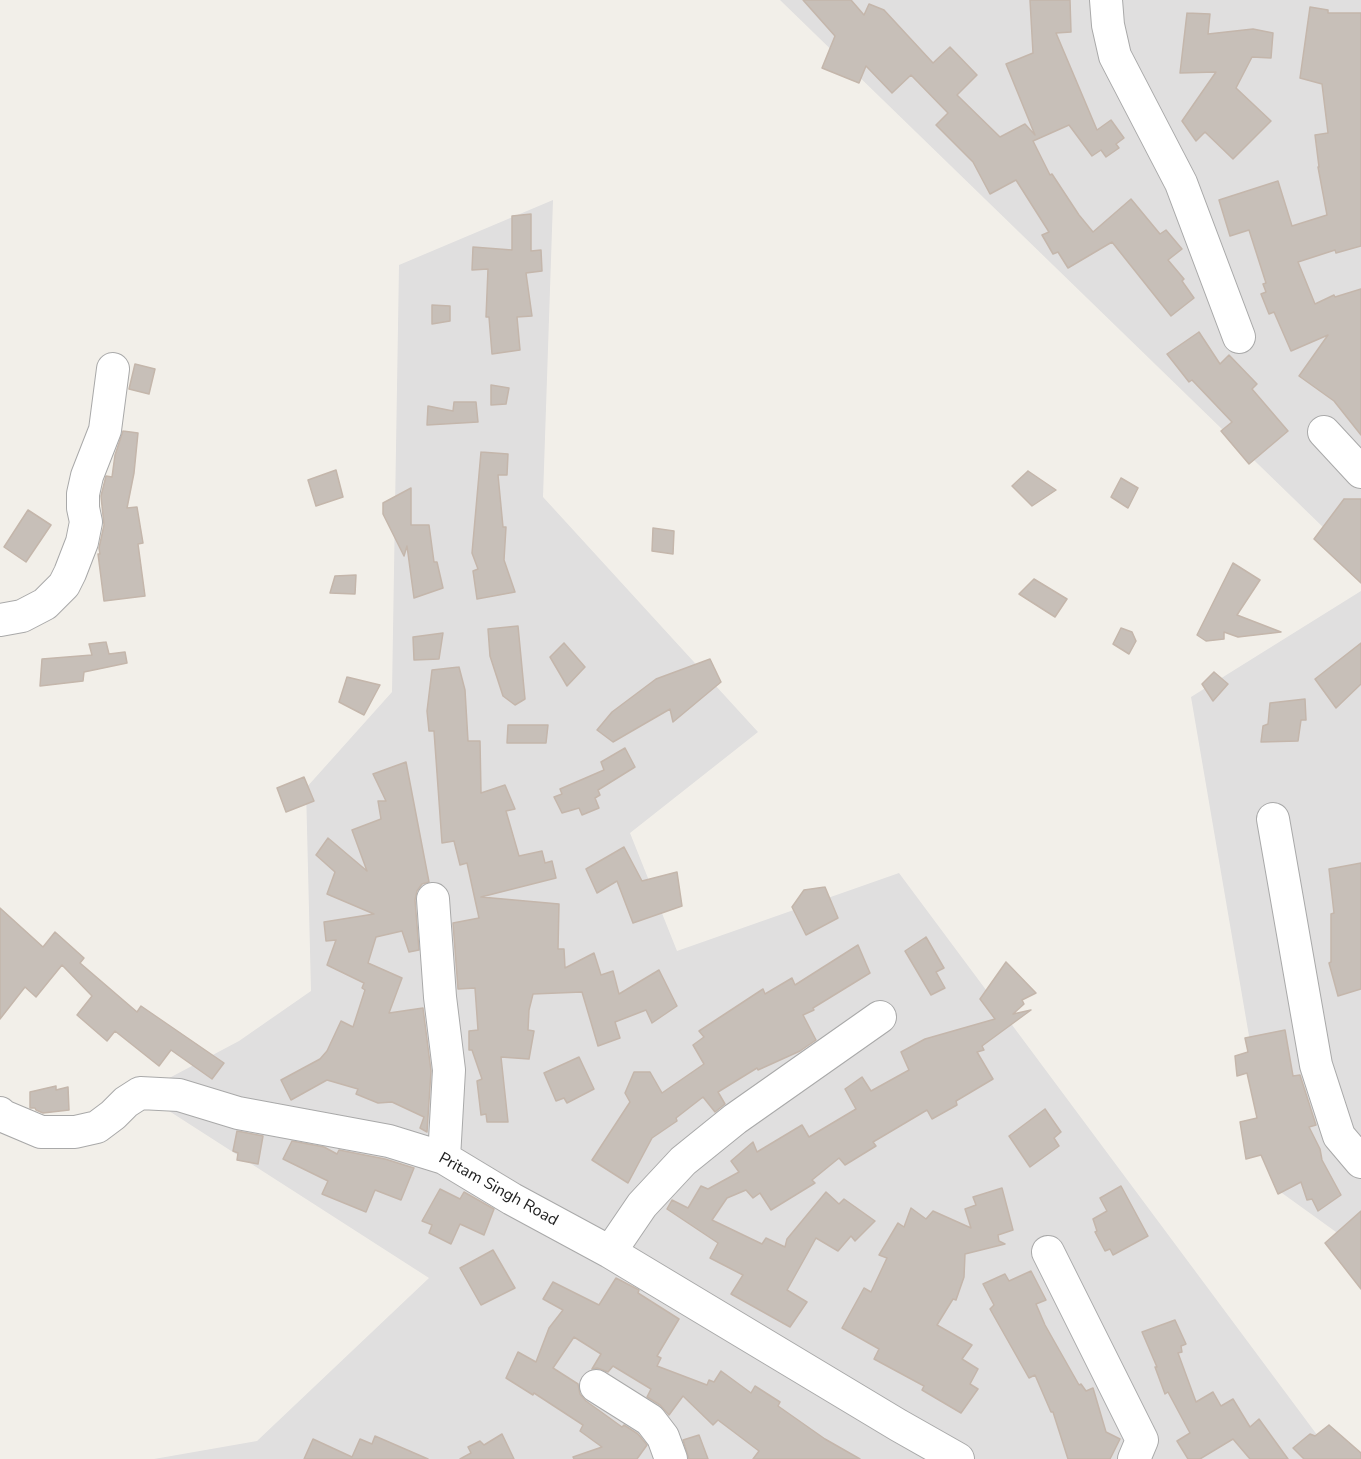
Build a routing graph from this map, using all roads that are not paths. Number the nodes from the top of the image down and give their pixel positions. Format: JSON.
{"nodes":[{"id":1,"x":1106,"y":0,"type":"edge"},
{"id":2,"x":1239,"y":337,"type":"dead end"},
{"id":3,"x":112,"y":369,"type":"dead end"},
{"id":4,"x":1324,"y":432,"type":"dead end"},
{"id":5,"x":1361,"y":472,"type":"edge"},
{"id":6,"x":0,"y":620,"type":"edge"},
{"id":7,"x":1273,"y":819,"type":"dead end"},
{"id":8,"x":433,"y":899,"type":"dead end"},
{"id":9,"x":880,"y":1017,"type":"dead end"},
{"id":10,"x":0,"y":1113,"type":"edge"},
{"id":11,"x":444,"y":1158,"type":"junction"},
{"id":12,"x":1361,"y":1162,"type":"edge"},
{"id":13,"x":610,"y":1252,"type":"junction"},
{"id":14,"x":1048,"y":1252,"type":"dead end"},
{"id":15,"x":596,"y":1386,"type":"dead end"},
{"id":16,"x":671,"y":1459,"type":"edge"},
{"id":17,"x":958,"y":1459,"type":"edge"},
{"id":18,"x":1134,"y":1459,"type":"edge"}],
"edges":[{"from":1,"to":2,"type":"street"},
{"from":3,"to":6,"type":"street"},
{"from":4,"to":5,"type":"street"},
{"from":7,"to":12,"type":"street"},
{"from":8,"to":11,"type":"street"},
{"from":9,"to":13,"type":"street"},
{"from":10,"to":11,"type":"street","name":"Pritam Singh Road"},
{"from":11,"to":13,"type":"street","name":"Pritam Singh Road"},
{"from":13,"to":17,"type":"street","name":"Pritam Singh Road"},
{"from":14,"to":18,"type":"street"},
{"from":15,"to":16,"type":"street"}]}
